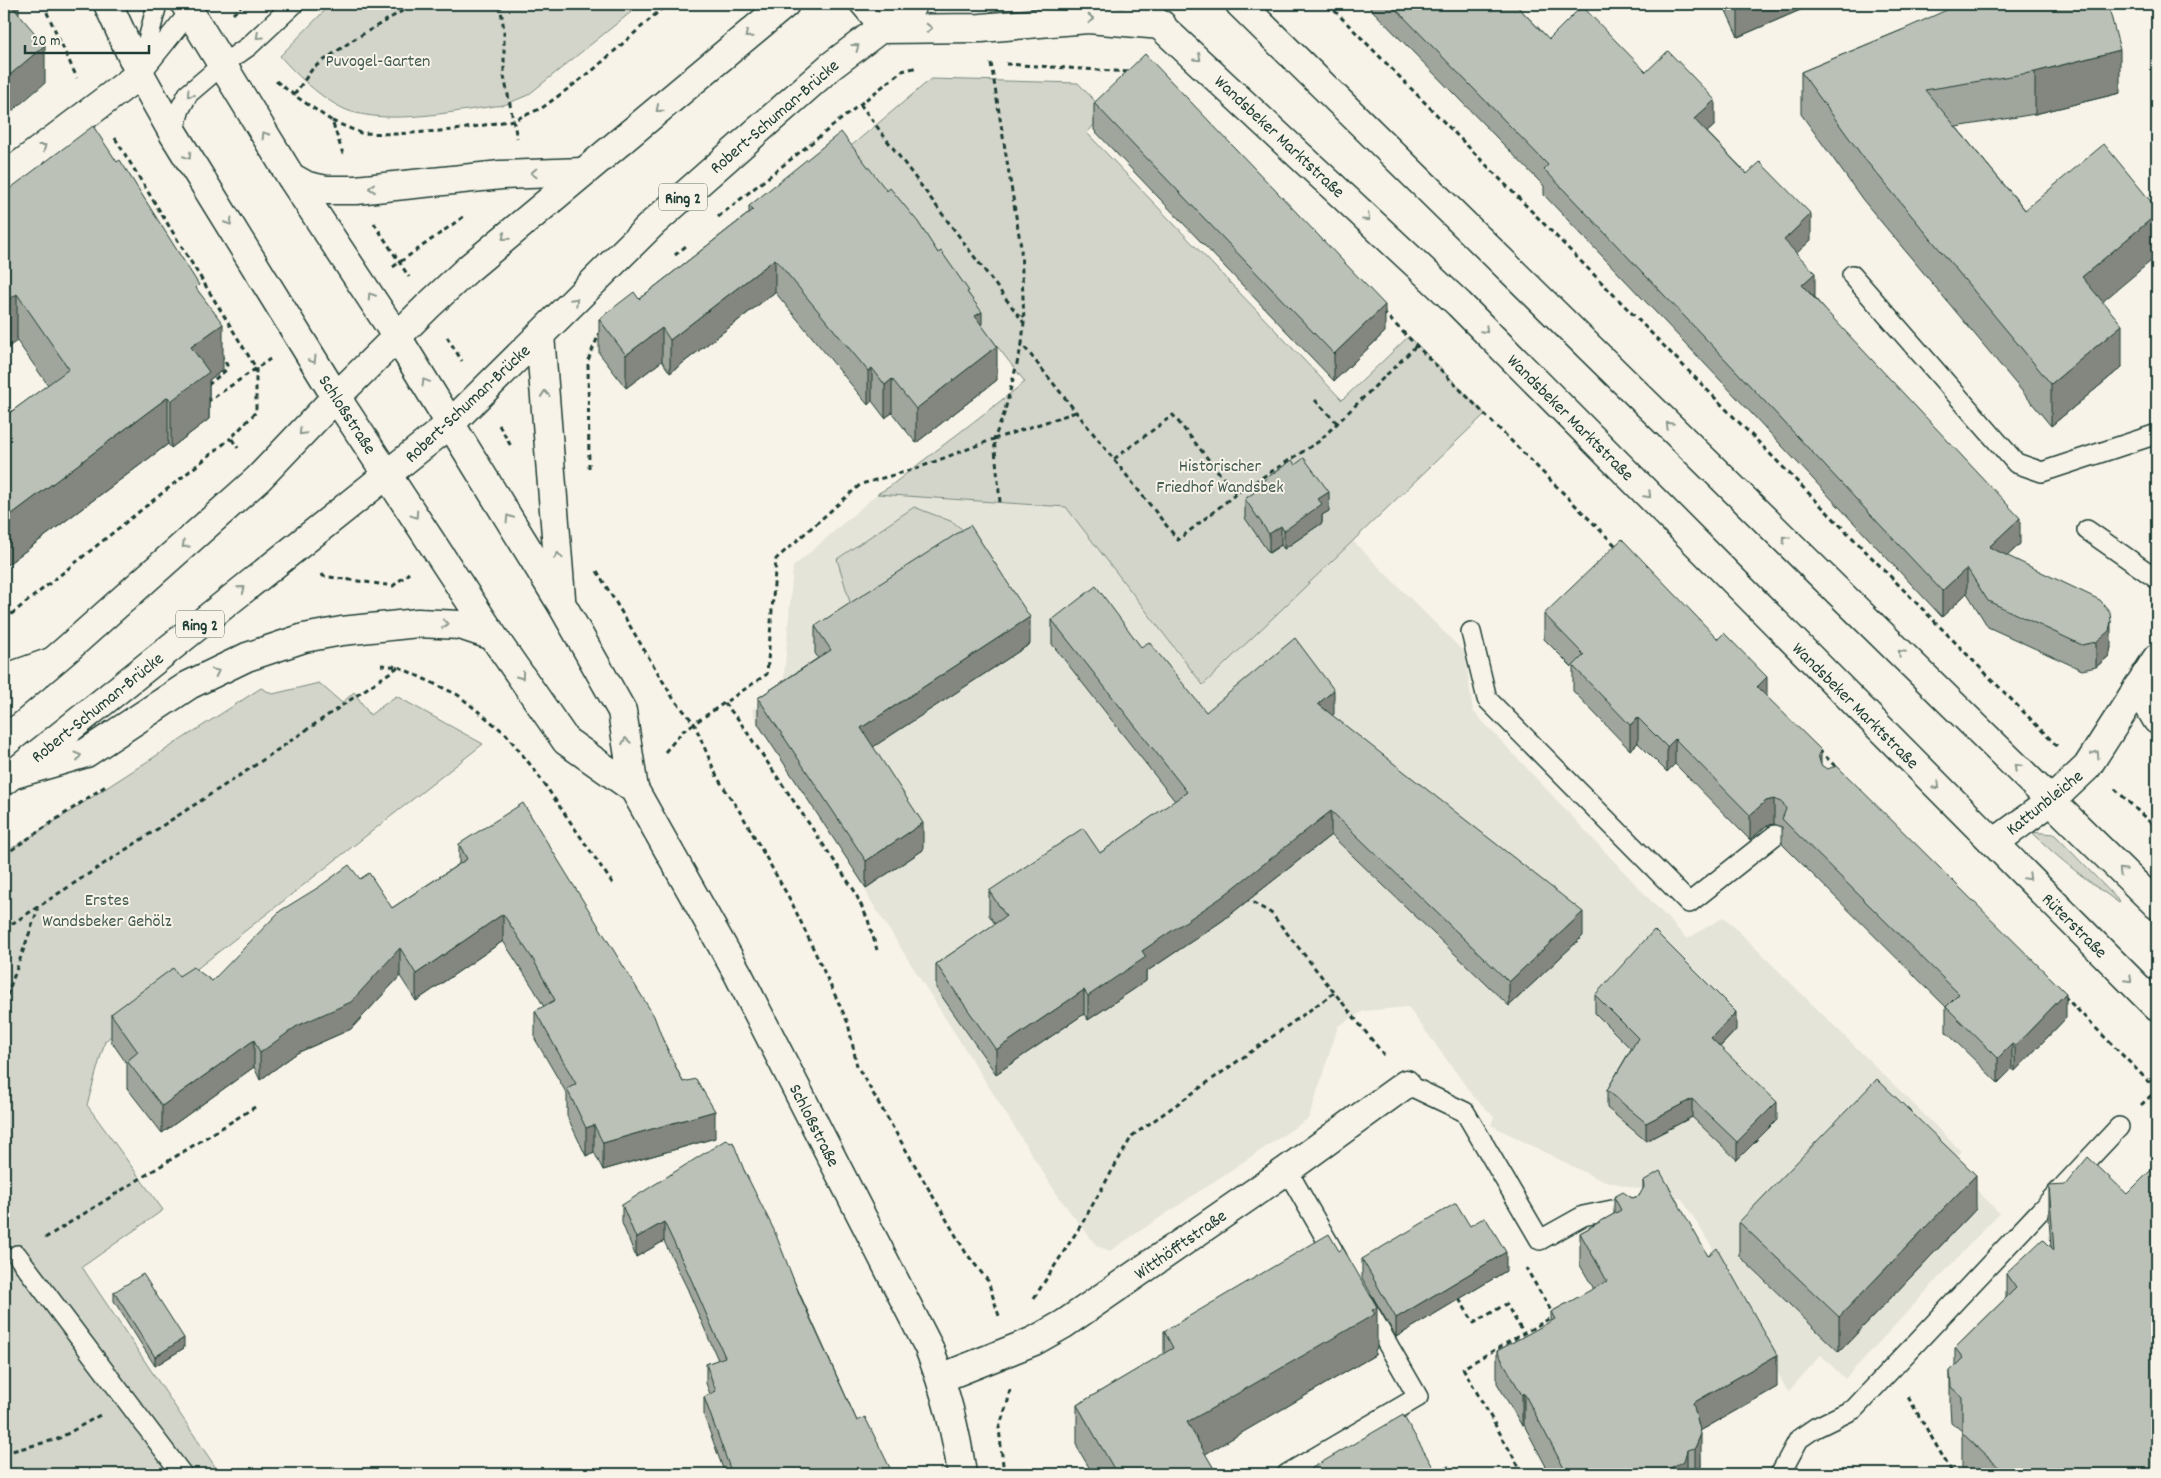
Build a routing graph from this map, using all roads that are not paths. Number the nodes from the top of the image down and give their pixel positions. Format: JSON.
{"nodes":[{"id":1,"x":108,"y":4,"type":"edge"},
{"id":2,"x":157,"y":4,"type":"edge"},
{"id":3,"x":294,"y":4,"type":"edge"},
{"id":4,"x":785,"y":4,"type":"edge"},
{"id":5,"x":859,"y":4,"type":"edge"},
{"id":6,"x":913,"y":4,"type":"edge"},
{"id":7,"x":1137,"y":4,"type":"edge"},
{"id":8,"x":1240,"y":4,"type":"edge"},
{"id":9,"x":190,"y":6,"type":"edge"},
{"id":10,"x":1162,"y":25,"type":"junction"},
{"id":11,"x":880,"y":29,"type":"junction"},
{"id":12,"x":222,"y":65,"type":"junction"},
{"id":13,"x":140,"y":74,"type":"junction"},
{"id":14,"x":173,"y":133,"type":"junction"},
{"id":15,"x":583,"y":172,"type":"junction"},
{"id":16,"x":291,"y":176,"type":"junction"},
{"id":17,"x":4,"y":177,"type":"edge"},
{"id":18,"x":1852,"y":275,"type":"dead end"},
{"id":19,"x":540,"y":335,"type":"junction"},
{"id":20,"x":397,"y":337,"type":"junction"},
{"id":21,"x":336,"y":397,"type":"junction"},
{"id":22,"x":450,"y":424,"type":"junction"},
{"id":23,"x":2157,"y":434,"type":"edge"},
{"id":24,"x":387,"y":475,"type":"junction"},
{"id":25,"x":2087,"y":530,"type":"dead end"},
{"id":26,"x":2157,"y":579,"type":"edge"},
{"id":27,"x":562,"y":605,"type":"junction"},
{"id":28,"x":1471,"y":632,"type":"dead end"},
{"id":29,"x":493,"y":636,"type":"junction"},
{"id":30,"x":64,"y":652,"type":"junction"},
{"id":31,"x":2157,"y":658,"type":"edge"},
{"id":32,"x":4,"y":674,"type":"edge"},
{"id":33,"x":2138,"y":687,"type":"junction"},
{"id":34,"x":4,"y":703,"type":"edge"},
{"id":35,"x":2157,"y":720,"type":"edge"},
{"id":36,"x":9,"y":778,"type":"edge"},
{"id":37,"x":634,"y":789,"type":"junction"},
{"id":38,"x":2051,"y":801,"type":"junction"},
{"id":39,"x":1775,"y":835,"type":"dead end"},
{"id":40,"x":1994,"y":843,"type":"junction"},
{"id":41,"x":2157,"y":905,"type":"edge"},
{"id":42,"x":2157,"y":1007,"type":"edge"},
{"id":43,"x":1406,"y":1084,"type":"joint"},
{"id":44,"x":2119,"y":1127,"type":"dead end"},
{"id":45,"x":1287,"y":1170,"type":"junction"},
{"id":46,"x":1633,"y":1218,"type":"edge"},
{"id":47,"x":17,"y":1255,"type":"road end"},
{"id":48,"x":1345,"y":1271,"type":"edge"},
{"id":49,"x":1355,"y":1288,"type":"edge"},
{"id":50,"x":941,"y":1378,"type":"junction"},
{"id":51,"x":182,"y":1474,"type":"edge"},
{"id":52,"x":962,"y":1474,"type":"edge"},
{"id":53,"x":1288,"y":1474,"type":"edge"},
{"id":54,"x":1780,"y":1474,"type":"edge"}],
"edges":[{"from":1,"to":13,"type":"main road","name":"Schloßstraße"},
{"from":2,"to":13,"type":"lane"},
{"from":3,"to":12,"type":"lane","one_way":true},
{"from":4,"to":15,"type":"main road","one_way":true},
{"from":5,"to":11,"type":"lane"},
{"from":6,"to":11,"type":"main road","name":"Robert-Schuman-Brücke","number":"Ring 2"},
{"from":7,"to":10,"type":"main road","name":"Wandsbeker Marktstraße"},
{"from":38,"to":8,"type":"main road","one_way":true},
{"from":9,"to":12,"type":"main road","name":"Schloßstraße"},
{"from":9,"to":13,"type":"lane"},
{"from":11,"to":10,"type":"main road","one_way":true},
{"from":10,"to":40,"type":"main road","name":"Wandsbeker Marktstraße","one_way":true},
{"from":19,"to":11,"type":"main road","name":"Robert-Schuman-Brücke","number":"Ring 2","one_way":true},
{"from":12,"to":14,"type":"lane","one_way":true},
{"from":16,"to":12,"type":"main road","name":"Schloßstraße","one_way":true},
{"from":13,"to":14,"type":"main road","name":"Schloßstraße"},
{"from":17,"to":13,"type":"main road","one_way":true},
{"from":14,"to":21,"type":"main road","name":"Schloßstraße","one_way":true},
{"from":15,"to":16,"type":"main road","one_way":true},
{"from":15,"to":20,"type":"main road","one_way":true},
{"from":20,"to":16,"type":"main road","name":"Schloßstraße","one_way":true},
{"from":18,"to":23,"type":"lane"},
{"from":19,"to":22,"type":"main road","name":"Robert-Schuman-Brücke","number":"Ring 2"},
{"from":27,"to":19,"type":"main road","one_way":true},
{"from":20,"to":21,"type":"main road"},
{"from":22,"to":20,"type":"main road","name":"Schloßstraße","one_way":true},
{"from":21,"to":24,"type":"main road","name":"Schloßstraße"},
{"from":21,"to":30,"type":"main road","one_way":true},
{"from":22,"to":24,"type":"main road","name":"Robert-Schuman-Brücke","number":"Ring 2"},
{"from":27,"to":22,"type":"main road","name":"Schloßstraße","one_way":true},
{"from":24,"to":29,"type":"main road","name":"Schloßstraße","one_way":true},
{"from":36,"to":24,"type":"main road","name":"Robert-Schuman-Brücke","number":"Ring 2","one_way":true},
{"from":25,"to":26,"type":"lane"},
{"from":37,"to":27,"type":"main road","name":"Schloßstraße","one_way":true},
{"from":28,"to":39,"type":"lane"},
{"from":36,"to":29,"type":"main road","one_way":true},
{"from":29,"to":37,"type":"main road","name":"Schloßstraße","one_way":true},
{"from":30,"to":32,"type":"lane"},
{"from":30,"to":34,"type":"main road"},
{"from":31,"to":33,"type":"main road","name":"Kattunbleiche"},
{"from":33,"to":35,"type":"main road"},
{"from":38,"to":33,"type":"main road","name":"Kattunbleiche","one_way":true},
{"from":37,"to":50,"type":"main road","name":"Schloßstraße"},
{"from":38,"to":40,"type":"main road","name":"Kattunbleiche"},
{"from":41,"to":38,"type":"main road","one_way":true},
{"from":40,"to":42,"type":"main road","name":"Rüterstraße","one_way":true},
{"from":43,"to":45,"type":"main road","name":"Witthöfftstraße"},
{"from":43,"to":46,"type":"lane"},
{"from":44,"to":54,"type":"lane"},
{"from":45,"to":48,"type":"lane"},
{"from":45,"to":50,"type":"main road","name":"Witthöfftstraße"},
{"from":47,"to":51,"type":"lane"},
{"from":49,"to":53,"type":"lane"},
{"from":50,"to":52,"type":"main road","name":"Schloßstraße"}]}
